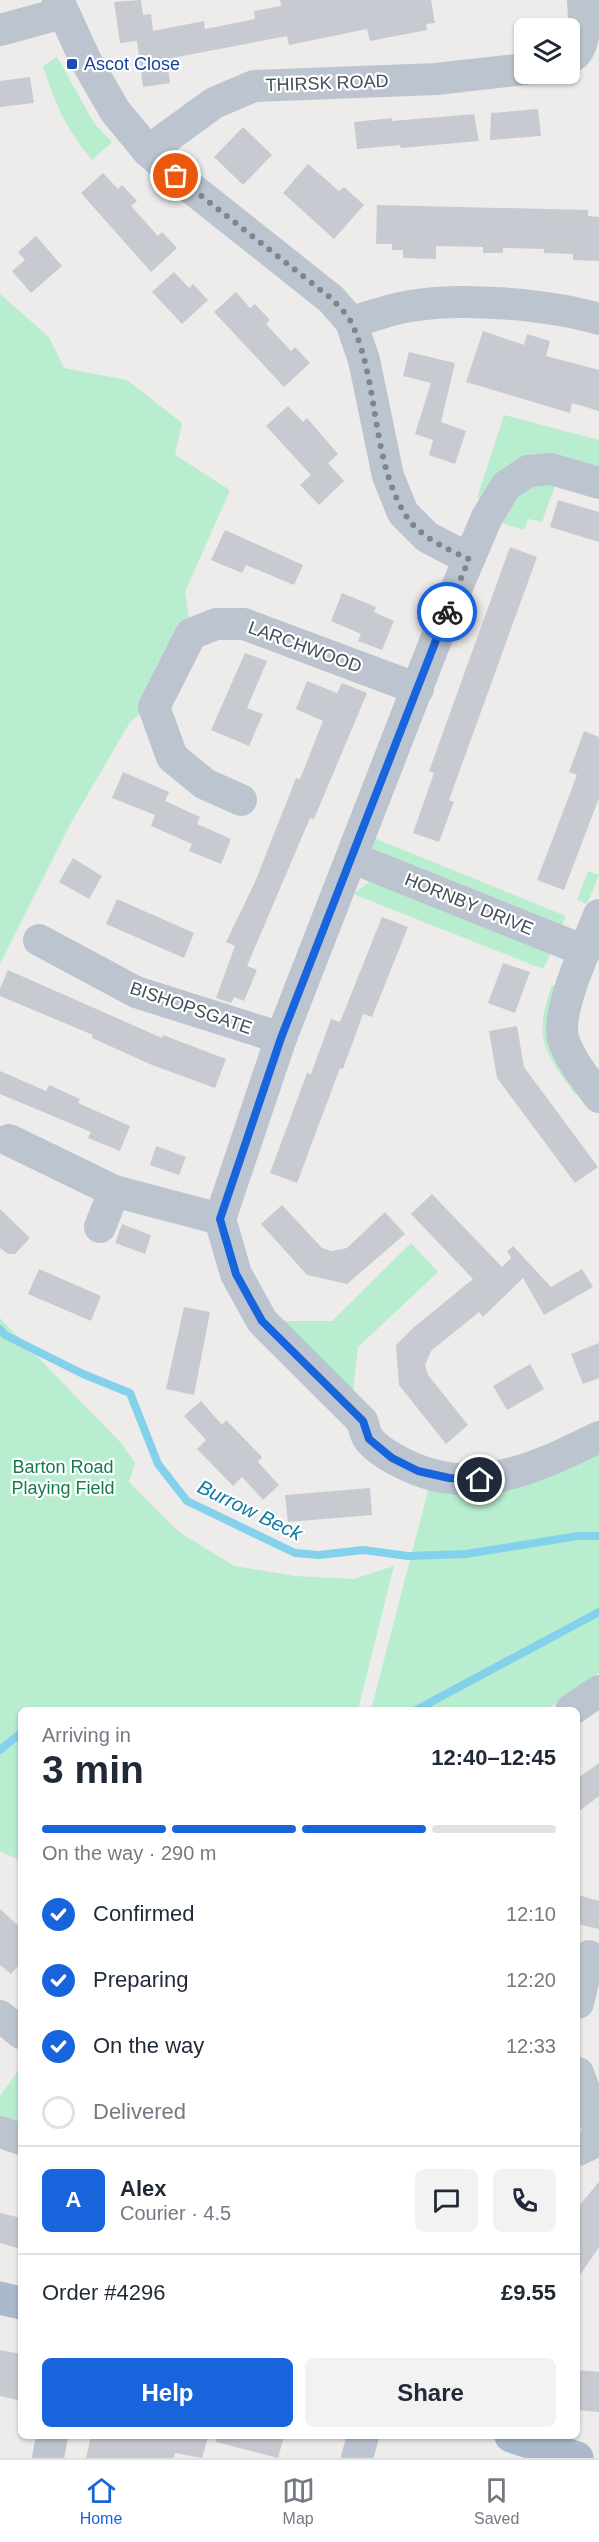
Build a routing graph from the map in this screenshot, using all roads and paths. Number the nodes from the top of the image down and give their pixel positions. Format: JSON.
{"nodes":[{"id":1,"x":583,"y":0,"type":"edge"},
{"id":2,"x":60,"y":7,"type":"edge"},
{"id":3,"x":0,"y":30,"type":"edge"},
{"id":4,"x":580,"y":42,"type":"edge"},
{"id":5,"x":514,"y":70,"type":"edge"},
{"id":6,"x":148,"y":151,"type":"junction"},
{"id":7,"x":599,"y":319,"type":"edge"},
{"id":8,"x":351,"y":322,"type":"junction"},
{"id":9,"x":599,"y":483,"type":"edge"},
{"id":10,"x":469,"y":559,"type":"junction"},
{"id":11,"x":418,"y":689,"type":"junction"},
{"id":12,"x":241,"y":800,"type":"dead end"},
{"id":13,"x":353,"y":858,"type":"junction"},
{"id":14,"x":599,"y":915,"type":"edge"},
{"id":15,"x":39,"y":940,"type":"dead end"},
{"id":16,"x":585,"y":951,"type":"junction"},
{"id":17,"x":281,"y":1038,"type":"junction"},
{"id":18,"x":599,"y":1097,"type":"edge"},
{"id":19,"x":9,"y":1140,"type":"dead end"},
{"id":20,"x":114,"y":1191,"type":"junction"},
{"id":21,"x":220,"y":1219,"type":"junction"},
{"id":22,"x":100,"y":1227,"type":"dead end"},
{"id":23,"x":599,"y":1437,"type":"edge"},
{"id":24,"x":599,"y":1691,"type":"edge"},
{"id":25,"x":575,"y":1707,"type":"edge"},
{"id":26,"x":590,"y":1956,"type":"dead end"},
{"id":27,"x":580,"y":1995,"type":"edge"},
{"id":28,"x":0,"y":2016,"type":"edge"},
{"id":29,"x":18,"y":2031,"type":"edge"},
{"id":30,"x":580,"y":2079,"type":"edge"},
{"id":31,"x":0,"y":2132,"type":"edge"},
{"id":32,"x":599,"y":2132,"type":"edge"},
{"id":33,"x":18,"y":2138,"type":"edge"},
{"id":34,"x":599,"y":2140,"type":"edge"},
{"id":35,"x":580,"y":2149,"type":"edge"},
{"id":36,"x":0,"y":2298,"type":"edge"},
{"id":37,"x":18,"y":2301,"type":"edge"},
{"id":38,"x":51,"y":2439,"type":"edge"},
{"id":39,"x":362,"y":2439,"type":"edge"},
{"id":40,"x":520,"y":2439,"type":"edge"},
{"id":41,"x":48,"y":2458,"type":"edge"},
{"id":42,"x":357,"y":2458,"type":"edge"},
{"id":43,"x":577,"y":2458,"type":"edge"}],
"edges":[{"from":1,"to":4,"type":"street"},
{"from":2,"to":3,"type":"street"},
{"from":2,"to":6,"type":"street"},
{"from":5,"to":6,"type":"street","name":"THIRSK ROAD"},
{"from":6,"to":8,"type":"street"},
{"from":7,"to":8,"type":"street"},
{"from":8,"to":10,"type":"street"},
{"from":9,"to":10,"type":"street"},
{"from":10,"to":11,"type":"street"},
{"from":11,"to":12,"type":"street","name":"LARCHWOOD"},
{"from":11,"to":13,"type":"street"},
{"from":13,"to":16,"type":"street","name":"HORNBY DRIVE"},
{"from":13,"to":17,"type":"street"},
{"from":14,"to":16,"type":"street"},
{"from":15,"to":17,"type":"street","name":"BISHOPSGATE"},
{"from":16,"to":18,"type":"street"},
{"from":17,"to":21,"type":"street"},
{"from":19,"to":20,"type":"street"},
{"from":20,"to":21,"type":"street"},
{"from":20,"to":22,"type":"street"},
{"from":21,"to":23,"type":"street"},
{"from":24,"to":25,"type":"street"},
{"from":26,"to":27,"type":"street"},
{"from":28,"to":29,"type":"street"},
{"from":30,"to":32,"type":"street"},
{"from":31,"to":33,"type":"street"},
{"from":34,"to":35,"type":"street"},
{"from":36,"to":37,"type":"main road"},
{"from":38,"to":41,"type":"street"},
{"from":39,"to":42,"type":"street"},
{"from":40,"to":43,"type":"main road"}]}
